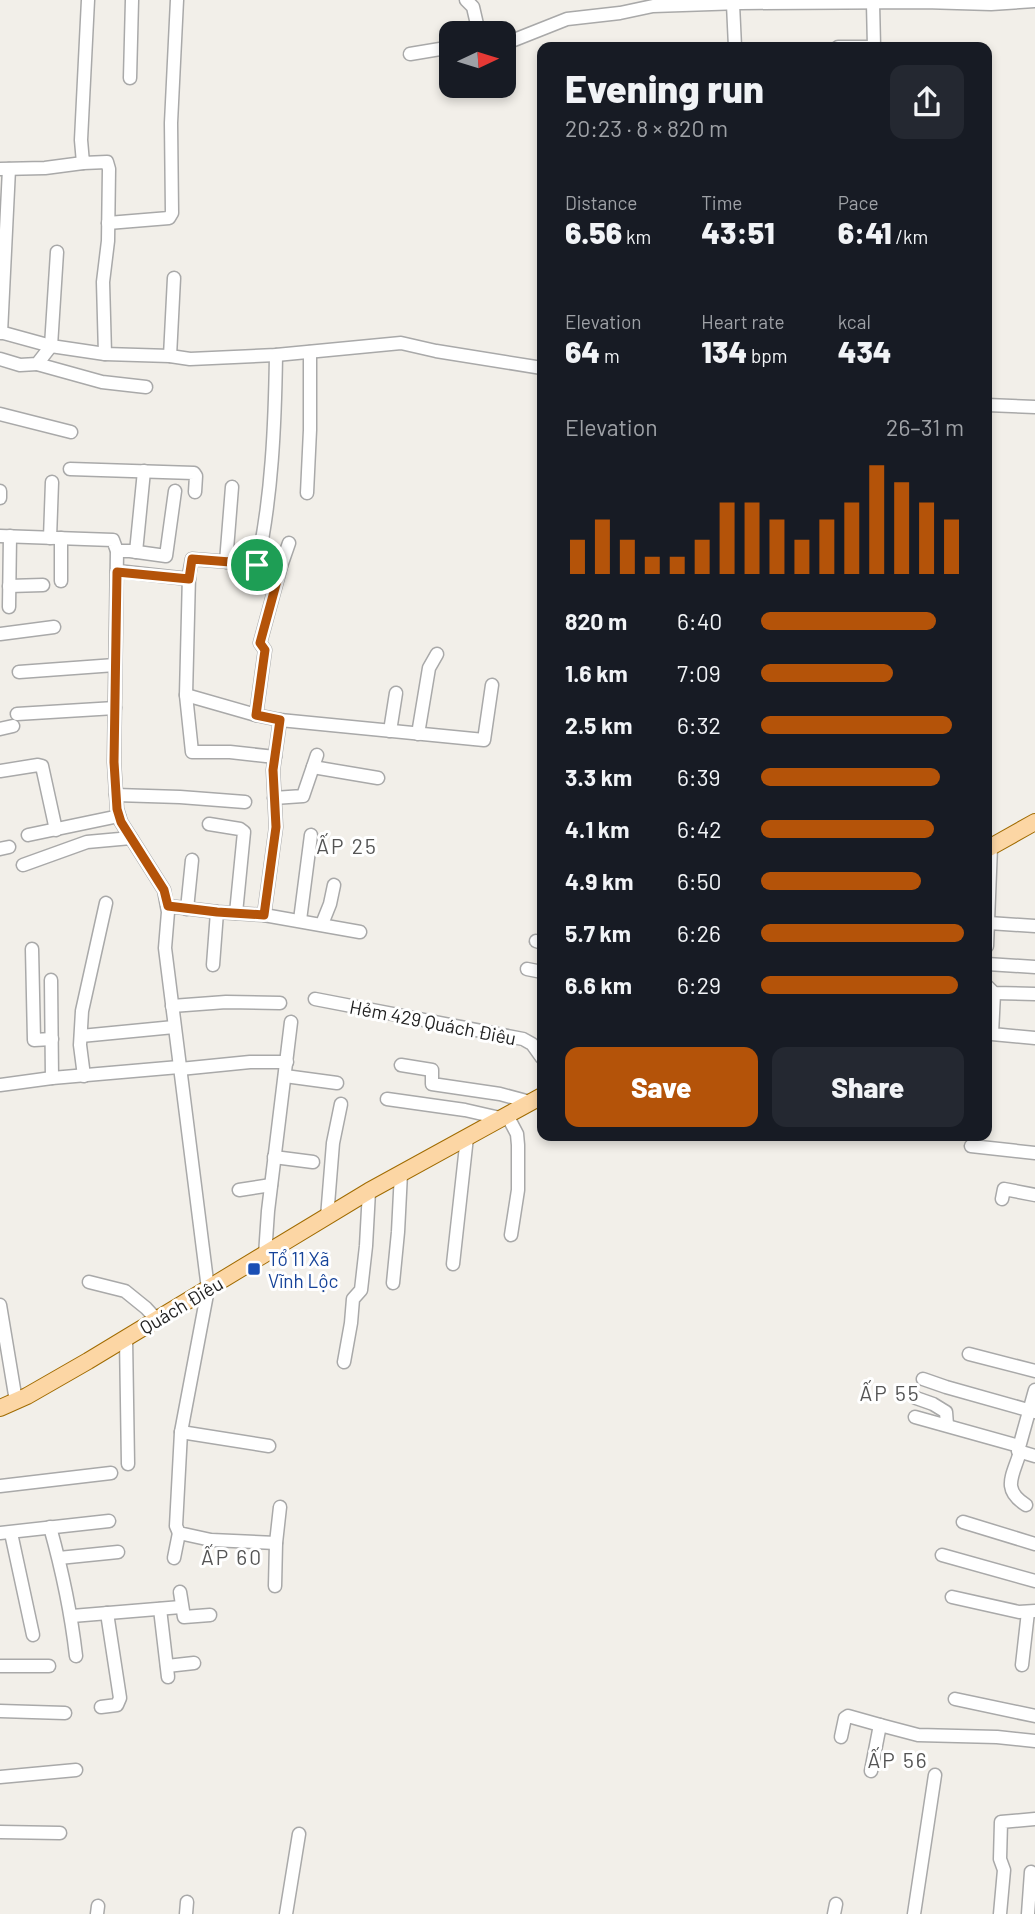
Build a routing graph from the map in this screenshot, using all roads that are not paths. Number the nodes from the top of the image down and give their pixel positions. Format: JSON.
{"nodes":[{"id":1,"x":88,"y":0,"type":"edge"},
{"id":2,"x":132,"y":0,"type":"edge"},
{"id":3,"x":177,"y":0,"type":"edge"},
{"id":4,"x":470,"y":1,"type":"edge"},
{"id":5,"x":924,"y":1,"type":"edge"},
{"id":6,"x":1035,"y":1,"type":"edge"},
{"id":7,"x":705,"y":2,"type":"edge"},
{"id":8,"x":966,"y":2,"type":"edge"},
{"id":9,"x":873,"y":3,"type":"junction"},
{"id":10,"x":733,"y":4,"type":"junction"},
{"id":11,"x":476,"y":21,"type":"edge"},
{"id":12,"x":516,"y":39,"type":"edge"},
{"id":13,"x":735,"y":42,"type":"edge"},
{"id":14,"x":874,"y":42,"type":"edge"},
{"id":15,"x":439,"y":49,"type":"edge"},
{"id":16,"x":410,"y":54,"type":"dead end"},
{"id":17,"x":130,"y":78,"type":"dead end"},
{"id":18,"x":83,"y":163,"type":"junction"},
{"id":19,"x":4,"y":169,"type":"edge"},
{"id":20,"x":108,"y":223,"type":"junction"},
{"id":21,"x":57,"y":252,"type":"dead end"},
{"id":22,"x":174,"y":278,"type":"dead end"},
{"id":23,"x":0,"y":332,"type":"edge"},
{"id":24,"x":51,"y":346,"type":"junction"},
{"id":25,"x":310,"y":352,"type":"junction"},
{"id":26,"x":105,"y":354,"type":"junction"},
{"id":27,"x":276,"y":355,"type":"junction"},
{"id":28,"x":170,"y":356,"type":"junction"},
{"id":29,"x":0,"y":359,"type":"edge"},
{"id":30,"x":37,"y":364,"type":"junction"},
{"id":31,"x":537,"y":367,"type":"edge"},
{"id":32,"x":146,"y":387,"type":"dead end"},
{"id":33,"x":992,"y":405,"type":"edge"},
{"id":34,"x":1035,"y":407,"type":"edge"},
{"id":35,"x":0,"y":414,"type":"edge"},
{"id":36,"x":71,"y":432,"type":"dead end"},
{"id":37,"x":70,"y":469,"type":"dead end"},
{"id":38,"x":144,"y":471,"type":"junction"},
{"id":39,"x":52,"y":482,"type":"dead end"},
{"id":40,"x":232,"y":487,"type":"dead end"},
{"id":41,"x":0,"y":491,"type":"edge"},
{"id":42,"x":175,"y":491,"type":"dead end"},
{"id":43,"x":195,"y":492,"type":"dead end"},
{"id":44,"x":307,"y":493,"type":"dead end"},
{"id":45,"x":0,"y":498,"type":"edge"},
{"id":46,"x":5,"y":536,"type":"edge"},
{"id":47,"x":55,"y":538,"type":"junction"},
{"id":48,"x":289,"y":543,"type":"dead end"},
{"id":49,"x":117,"y":551,"type":"junction"},
{"id":50,"x":136,"y":552,"type":"junction"},
{"id":51,"x":226,"y":562,"type":"junction"},
{"id":52,"x":257,"y":565,"type":"junction"},
{"id":53,"x":281,"y":566,"type":"junction"},
{"id":54,"x":117,"y":572,"type":"junction"},
{"id":55,"x":189,"y":579,"type":"junction"},
{"id":56,"x":61,"y":582,"type":"dead end"},
{"id":57,"x":43,"y":585,"type":"dead end"},
{"id":58,"x":9,"y":586,"type":"junction"},
{"id":59,"x":9,"y":607,"type":"dead end"},
{"id":60,"x":54,"y":627,"type":"dead end"},
{"id":61,"x":0,"y":634,"type":"edge"},
{"id":62,"x":437,"y":654,"type":"dead end"},
{"id":63,"x":115,"y":665,"type":"junction"},
{"id":64,"x":19,"y":672,"type":"dead end"},
{"id":65,"x":492,"y":685,"type":"dead end"},
{"id":66,"x":396,"y":694,"type":"dead end"},
{"id":67,"x":186,"y":695,"type":"junction"},
{"id":68,"x":115,"y":708,"type":"junction"},
{"id":69,"x":256,"y":715,"type":"junction"},
{"id":70,"x":280,"y":720,"type":"junction"},
{"id":71,"x":10,"y":723,"type":"edge"},
{"id":72,"x":390,"y":731,"type":"junction"},
{"id":73,"x":418,"y":734,"type":"junction"},
{"id":74,"x":275,"y":757,"type":"junction"},
{"id":75,"x":0,"y":771,"type":"edge"},
{"id":76,"x":378,"y":778,"type":"dead end"},
{"id":77,"x":116,"y":795,"type":"junction"},
{"id":78,"x":274,"y":798,"type":"junction"},
{"id":79,"x":246,"y":802,"type":"dead end"},
{"id":80,"x":119,"y":816,"type":"junction"},
{"id":81,"x":1035,"y":822,"type":"edge"},
{"id":82,"x":209,"y":824,"type":"dead end"},
{"id":83,"x":56,"y":830,"type":"junction"},
{"id":84,"x":28,"y":835,"type":"dead end"},
{"id":85,"x":311,"y":835,"type":"dead end"},
{"id":86,"x":131,"y":838,"type":"junction"},
{"id":87,"x":992,"y":846,"type":"edge"},
{"id":88,"x":192,"y":860,"type":"dead end"},
{"id":89,"x":23,"y":865,"type":"dead end"},
{"id":90,"x":334,"y":885,"type":"dead end"},
{"id":91,"x":106,"y":903,"type":"dead end"},
{"id":92,"x":168,"y":906,"type":"junction"},
{"id":93,"x":187,"y":909,"type":"junction"},
{"id":94,"x":217,"y":912,"type":"junction"},
{"id":95,"x":236,"y":913,"type":"junction"},
{"id":96,"x":264,"y":915,"type":"junction"},
{"id":97,"x":300,"y":920,"type":"junction"},
{"id":98,"x":992,"y":923,"type":"edge"},
{"id":99,"x":322,"y":924,"type":"junction"},
{"id":100,"x":1035,"y":926,"type":"edge"},
{"id":101,"x":360,"y":932,"type":"dead end"},
{"id":102,"x":32,"y":949,"type":"dead end"},
{"id":103,"x":992,"y":964,"type":"edge"},
{"id":104,"x":212,"y":965,"type":"dead end"},
{"id":105,"x":1035,"y":967,"type":"edge"},
{"id":106,"x":527,"y":969,"type":"dead end"},
{"id":107,"x":537,"y":971,"type":"edge"},
{"id":108,"x":51,"y":980,"type":"dead end"},
{"id":109,"x":992,"y":990,"type":"edge"},
{"id":110,"x":1035,"y":994,"type":"edge"},
{"id":111,"x":315,"y":999,"type":"dead end"},
{"id":112,"x":280,"y":1003,"type":"dead end"},
{"id":113,"x":172,"y":1006,"type":"junction"},
{"id":114,"x":291,"y":1022,"type":"dead end"},
{"id":115,"x":174,"y":1027,"type":"junction"},
{"id":116,"x":992,"y":1034,"type":"edge"},
{"id":117,"x":81,"y":1036,"type":"junction"},
{"id":118,"x":1035,"y":1038,"type":"edge"},
{"id":119,"x":52,"y":1040,"type":"junction"},
{"id":120,"x":537,"y":1051,"type":"edge"},
{"id":121,"x":287,"y":1062,"type":"junction"},
{"id":122,"x":401,"y":1065,"type":"dead end"},
{"id":123,"x":180,"y":1068,"type":"junction"},
{"id":124,"x":84,"y":1076,"type":"junction"},
{"id":125,"x":285,"y":1076,"type":"junction"},
{"id":126,"x":52,"y":1078,"type":"junction"},
{"id":127,"x":337,"y":1083,"type":"dead end"},
{"id":128,"x":0,"y":1085,"type":"edge"},
{"id":129,"x":387,"y":1099,"type":"dead end"},
{"id":130,"x":536,"y":1099,"type":"edge"},
{"id":131,"x":341,"y":1104,"type":"dead end"},
{"id":132,"x":503,"y":1117,"type":"junction"},
{"id":133,"x":467,"y":1137,"type":"junction"},
{"id":134,"x":971,"y":1146,"type":"dead end"},
{"id":135,"x":1035,"y":1153,"type":"edge"},
{"id":136,"x":274,"y":1157,"type":"junction"},
{"id":137,"x":313,"y":1162,"type":"dead end"},
{"id":138,"x":401,"y":1173,"type":"junction"},
{"id":139,"x":271,"y":1185,"type":"junction"},
{"id":140,"x":239,"y":1190,"type":"dead end"},
{"id":141,"x":369,"y":1191,"type":"junction"},
{"id":142,"x":1035,"y":1195,"type":"edge"},
{"id":143,"x":1002,"y":1199,"type":"dead end"},
{"id":144,"x":327,"y":1217,"type":"junction"},
{"id":145,"x":511,"y":1235,"type":"dead end"},
{"id":146,"x":265,"y":1255,"type":"junction"},
{"id":147,"x":453,"y":1264,"type":"dead end"},
{"id":148,"x":89,"y":1282,"type":"dead end"},
{"id":149,"x":393,"y":1283,"type":"dead end"},
{"id":150,"x":208,"y":1289,"type":"junction"},
{"id":151,"x":0,"y":1305,"type":"edge"},
{"id":152,"x":157,"y":1320,"type":"junction"},
{"id":153,"x":3,"y":1338,"type":"edge"},
{"id":154,"x":126,"y":1338,"type":"junction"},
{"id":155,"x":969,"y":1354,"type":"dead end"},
{"id":156,"x":344,"y":1362,"type":"dead end"},
{"id":157,"x":1035,"y":1371,"type":"edge"},
{"id":158,"x":923,"y":1379,"type":"dead end"},
{"id":159,"x":1035,"y":1390,"type":"edge"},
{"id":160,"x":916,"y":1398,"type":"dead end"},
{"id":161,"x":16,"y":1401,"type":"junction"},
{"id":162,"x":0,"y":1408,"type":"edge"},
{"id":163,"x":1032,"y":1411,"type":"edge"},
{"id":164,"x":915,"y":1417,"type":"dead end"},
{"id":165,"x":947,"y":1425,"type":"junction"},
{"id":166,"x":181,"y":1432,"type":"junction"},
{"id":167,"x":269,"y":1446,"type":"dead end"},
{"id":168,"x":1019,"y":1449,"type":"junction"},
{"id":169,"x":1035,"y":1456,"type":"edge"},
{"id":170,"x":128,"y":1464,"type":"dead end"},
{"id":171,"x":111,"y":1473,"type":"dead end"},
{"id":172,"x":0,"y":1486,"type":"edge"},
{"id":173,"x":1026,"y":1506,"type":"dead end"},
{"id":174,"x":280,"y":1507,"type":"dead end"},
{"id":175,"x":109,"y":1521,"type":"dead end"},
{"id":176,"x":963,"y":1522,"type":"dead end"},
{"id":177,"x":50,"y":1527,"type":"junction"},
{"id":178,"x":6,"y":1533,"type":"edge"},
{"id":179,"x":179,"y":1533,"type":"junction"},
{"id":180,"x":276,"y":1543,"type":"junction"},
{"id":181,"x":1035,"y":1544,"type":"edge"},
{"id":182,"x":118,"y":1552,"type":"dead end"},
{"id":183,"x":942,"y":1555,"type":"dead end"},
{"id":184,"x":59,"y":1558,"type":"junction"},
{"id":185,"x":174,"y":1558,"type":"dead end"},
{"id":186,"x":1035,"y":1581,"type":"edge"},
{"id":187,"x":275,"y":1586,"type":"dead end"},
{"id":188,"x":180,"y":1592,"type":"dead end"},
{"id":189,"x":952,"y":1597,"type":"dead end"},
{"id":190,"x":181,"y":1607,"type":"junction"},
{"id":191,"x":160,"y":1609,"type":"junction"},
{"id":192,"x":1032,"y":1611,"type":"edge"},
{"id":193,"x":107,"y":1613,"type":"junction"},
{"id":194,"x":210,"y":1615,"type":"dead end"},
{"id":195,"x":72,"y":1616,"type":"junction"},
{"id":196,"x":33,"y":1635,"type":"dead end"},
{"id":197,"x":76,"y":1656,"type":"dead end"},
{"id":198,"x":194,"y":1663,"type":"dead end"},
{"id":199,"x":1022,"y":1665,"type":"dead end"},
{"id":200,"x":0,"y":1666,"type":"edge"},
{"id":201,"x":49,"y":1666,"type":"dead end"},
{"id":202,"x":955,"y":1699,"type":"dead end"},
{"id":203,"x":101,"y":1707,"type":"dead end"},
{"id":204,"x":0,"y":1711,"type":"edge"},
{"id":205,"x":65,"y":1713,"type":"dead end"},
{"id":206,"x":1035,"y":1716,"type":"edge"},
{"id":207,"x":880,"y":1725,"type":"junction"},
{"id":208,"x":841,"y":1737,"type":"dead end"},
{"id":209,"x":1035,"y":1741,"type":"edge"},
{"id":210,"x":76,"y":1770,"type":"dead end"},
{"id":211,"x":871,"y":1771,"type":"dead end"},
{"id":212,"x":935,"y":1775,"type":"dead end"},
{"id":213,"x":0,"y":1777,"type":"edge"},
{"id":214,"x":1034,"y":1817,"type":"edge"},
{"id":215,"x":0,"y":1832,"type":"edge"},
{"id":216,"x":60,"y":1833,"type":"dead end"},
{"id":217,"x":299,"y":1834,"type":"dead end"},
{"id":218,"x":1031,"y":1872,"type":"dead end"},
{"id":219,"x":286,"y":1914,"type":"edge"},
{"id":220,"x":914,"y":1914,"type":"edge"},
{"id":221,"x":1000,"y":1914,"type":"edge"},
{"id":222,"x":1028,"y":1914,"type":"edge"}],
"edges":[{"from":1,"to":18,"type":"street"},
{"from":2,"to":17,"type":"street"},
{"from":3,"to":20,"type":"street"},
{"from":4,"to":11,"type":"street"},
{"from":5,"to":8,"type":"street"},
{"from":5,"to":9,"type":"street"},
{"from":6,"to":8,"type":"street"},
{"from":7,"to":10,"type":"street"},
{"from":7,"to":12,"type":"street"},
{"from":9,"to":10,"type":"street"},
{"from":9,"to":14,"type":"street"},
{"from":10,"to":13,"type":"street"},
{"from":15,"to":16,"type":"street"},
{"from":18,"to":19,"type":"street"},
{"from":18,"to":20,"type":"street"},
{"from":19,"to":23,"type":"street"},
{"from":20,"to":26,"type":"street"},
{"from":21,"to":24,"type":"street"},
{"from":22,"to":28,"type":"street"},
{"from":23,"to":24,"type":"street"},
{"from":24,"to":26,"type":"street"},
{"from":24,"to":30,"type":"street"},
{"from":25,"to":27,"type":"street"},
{"from":25,"to":31,"type":"street"},
{"from":25,"to":44,"type":"street"},
{"from":26,"to":28,"type":"street"},
{"from":27,"to":28,"type":"street"},
{"from":27,"to":52,"type":"street"},
{"from":29,"to":30,"type":"street"},
{"from":30,"to":32,"type":"street"},
{"from":33,"to":34,"type":"street"},
{"from":35,"to":36,"type":"street"},
{"from":37,"to":38,"type":"street"},
{"from":38,"to":43,"type":"street"},
{"from":38,"to":50,"type":"street"},
{"from":39,"to":47,"type":"street"},
{"from":40,"to":51,"type":"street"},
{"from":41,"to":45,"type":"street"},
{"from":42,"to":50,"type":"street"},
{"from":46,"to":47,"type":"street"},
{"from":46,"to":58,"type":"street"},
{"from":47,"to":49,"type":"street"},
{"from":47,"to":56,"type":"street"},
{"from":48,"to":53,"type":"street"},
{"from":49,"to":50,"type":"street"},
{"from":49,"to":54,"type":"street"},
{"from":51,"to":52,"type":"street"},
{"from":51,"to":55,"type":"street"},
{"from":52,"to":53,"type":"street"},
{"from":53,"to":69,"type":"street"},
{"from":54,"to":55,"type":"street"},
{"from":54,"to":63,"type":"street"},
{"from":55,"to":67,"type":"street"},
{"from":57,"to":58,"type":"street"},
{"from":58,"to":59,"type":"street"},
{"from":60,"to":61,"type":"street"},
{"from":62,"to":73,"type":"street"},
{"from":63,"to":64,"type":"street"},
{"from":63,"to":68,"type":"street"},
{"from":65,"to":73,"type":"street"},
{"from":66,"to":72,"type":"street"},
{"from":67,"to":69,"type":"street"},
{"from":67,"to":74,"type":"street"},
{"from":68,"to":71,"type":"street"},
{"from":68,"to":77,"type":"street"},
{"from":69,"to":70,"type":"street"},
{"from":70,"to":72,"type":"street"},
{"from":70,"to":74,"type":"street"},
{"from":72,"to":73,"type":"street"},
{"from":74,"to":78,"type":"street"},
{"from":75,"to":83,"type":"street"},
{"from":76,"to":78,"type":"street"},
{"from":77,"to":79,"type":"street"},
{"from":77,"to":80,"type":"street"},
{"from":78,"to":96,"type":"street"},
{"from":80,"to":83,"type":"street"},
{"from":80,"to":86,"type":"street"},
{"from":81,"to":87,"type":"main road"},
{"from":82,"to":95,"type":"street"},
{"from":83,"to":84,"type":"street"},
{"from":85,"to":97,"type":"street"},
{"from":86,"to":89,"type":"street"},
{"from":86,"to":92,"type":"street"},
{"from":88,"to":93,"type":"street"},
{"from":90,"to":99,"type":"street"},
{"from":91,"to":117,"type":"street"},
{"from":92,"to":93,"type":"street"},
{"from":92,"to":113,"type":"street"},
{"from":93,"to":94,"type":"street"},
{"from":94,"to":95,"type":"street"},
{"from":94,"to":104,"type":"street"},
{"from":95,"to":96,"type":"street"},
{"from":96,"to":97,"type":"street"},
{"from":97,"to":99,"type":"street"},
{"from":98,"to":100,"type":"street"},
{"from":99,"to":101,"type":"street"},
{"from":102,"to":119,"type":"street"},
{"from":103,"to":105,"type":"street"},
{"from":106,"to":107,"type":"street"},
{"from":108,"to":119,"type":"street"},
{"from":109,"to":110,"type":"street"},
{"from":111,"to":120,"type":"street","name":"Hẻm 429 Quách Điêu"},
{"from":112,"to":113,"type":"street"},
{"from":113,"to":115,"type":"street"},
{"from":114,"to":121,"type":"street"},
{"from":115,"to":117,"type":"street"},
{"from":115,"to":123,"type":"street"},
{"from":116,"to":118,"type":"street"},
{"from":117,"to":124,"type":"street"},
{"from":119,"to":126,"type":"street"},
{"from":121,"to":123,"type":"street"},
{"from":121,"to":125,"type":"street"},
{"from":122,"to":130,"type":"street"},
{"from":123,"to":124,"type":"street"},
{"from":123,"to":150,"type":"street"},
{"from":124,"to":126,"type":"street"},
{"from":125,"to":127,"type":"street"},
{"from":125,"to":136,"type":"street"},
{"from":126,"to":128,"type":"street"},
{"from":129,"to":132,"type":"street"},
{"from":130,"to":132,"type":"main road","name":"Quách Điêu"},
{"from":131,"to":144,"type":"street"},
{"from":132,"to":133,"type":"main road","name":"Quách Điêu"},
{"from":132,"to":145,"type":"street"},
{"from":133,"to":138,"type":"main road","name":"Quách Điêu"},
{"from":133,"to":147,"type":"street"},
{"from":134,"to":135,"type":"street"},
{"from":136,"to":137,"type":"street"},
{"from":136,"to":139,"type":"street"},
{"from":138,"to":141,"type":"main road","name":"Quách Điêu"},
{"from":138,"to":149,"type":"street"},
{"from":139,"to":140,"type":"street"},
{"from":139,"to":146,"type":"street"},
{"from":141,"to":144,"type":"main road","name":"Quách Điêu"},
{"from":141,"to":156,"type":"street"},
{"from":142,"to":143,"type":"street"},
{"from":144,"to":146,"type":"main road","name":"Quách Điêu"},
{"from":146,"to":150,"type":"main road","name":"Quách Điêu"},
{"from":148,"to":152,"type":"street"},
{"from":150,"to":152,"type":"main road","name":"Quách Điêu"},
{"from":150,"to":166,"type":"street"},
{"from":151,"to":153,"type":"street"},
{"from":152,"to":154,"type":"main road","name":"Quách Điêu"},
{"from":153,"to":161,"type":"street"},
{"from":154,"to":161,"type":"main road","name":"Quách Điêu"},
{"from":154,"to":170,"type":"street"},
{"from":155,"to":157,"type":"street"},
{"from":158,"to":163,"type":"street"},
{"from":159,"to":163,"type":"street"},
{"from":160,"to":165,"type":"street"},
{"from":161,"to":162,"type":"main road","name":"Quách Điêu"},
{"from":163,"to":168,"type":"street"},
{"from":164,"to":165,"type":"street"},
{"from":165,"to":168,"type":"street"},
{"from":166,"to":167,"type":"street"},
{"from":166,"to":179,"type":"street"},
{"from":168,"to":169,"type":"street"},
{"from":168,"to":173,"type":"street"},
{"from":171,"to":172,"type":"street"},
{"from":174,"to":180,"type":"street"},
{"from":175,"to":177,"type":"street"},
{"from":176,"to":181,"type":"street"},
{"from":177,"to":178,"type":"street"},
{"from":177,"to":184,"type":"street"},
{"from":178,"to":196,"type":"street"},
{"from":179,"to":180,"type":"street"},
{"from":179,"to":185,"type":"street"},
{"from":180,"to":187,"type":"street"},
{"from":182,"to":184,"type":"street"},
{"from":183,"to":186,"type":"street"},
{"from":184,"to":195,"type":"street"},
{"from":188,"to":190,"type":"street"},
{"from":189,"to":192,"type":"street"},
{"from":190,"to":191,"type":"street"},
{"from":190,"to":194,"type":"street"},
{"from":191,"to":193,"type":"street"},
{"from":191,"to":198,"type":"street"},
{"from":192,"to":199,"type":"street"},
{"from":193,"to":195,"type":"street"},
{"from":193,"to":203,"type":"street"},
{"from":195,"to":197,"type":"street"},
{"from":200,"to":201,"type":"street"},
{"from":202,"to":206,"type":"street"},
{"from":204,"to":205,"type":"street"},
{"from":207,"to":208,"type":"street"},
{"from":207,"to":209,"type":"street"},
{"from":207,"to":211,"type":"street"},
{"from":210,"to":213,"type":"street"},
{"from":212,"to":220,"type":"street"},
{"from":214,"to":221,"type":"street"},
{"from":215,"to":216,"type":"street"},
{"from":217,"to":219,"type":"street"},
{"from":218,"to":222,"type":"street"}]}
